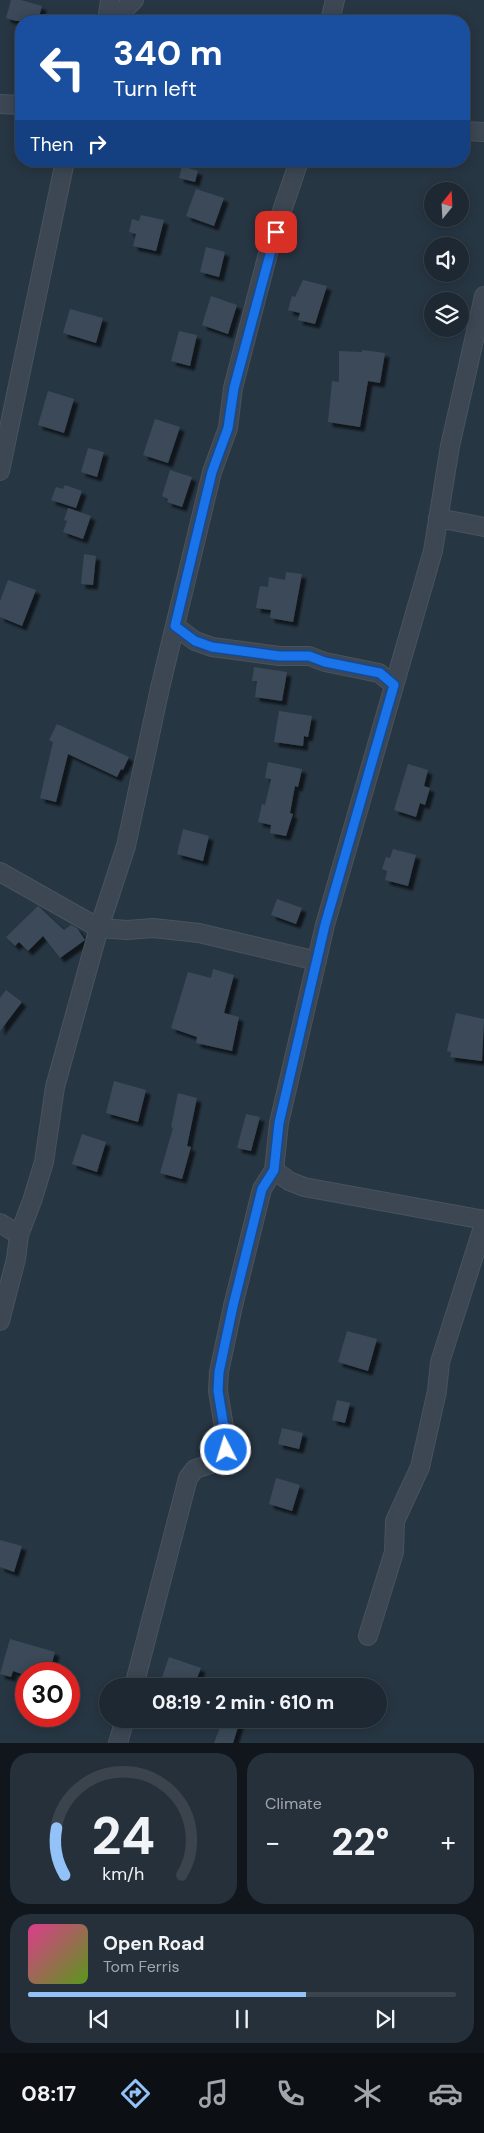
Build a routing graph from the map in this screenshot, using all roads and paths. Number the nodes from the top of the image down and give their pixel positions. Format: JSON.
{"nodes":[{"id":1,"x":110,"y":0,"type":"edge"},
{"id":2,"x":134,"y":0,"type":"edge"},
{"id":3,"x":335,"y":0,"type":"edge"},
{"id":4,"x":108,"y":15,"type":"edge"},
{"id":5,"x":119,"y":15,"type":"edge"},
{"id":6,"x":331,"y":15,"type":"edge"},
{"id":7,"x":0,"y":104,"type":"edge"},
{"id":8,"x":15,"y":105,"type":"edge"},
{"id":9,"x":470,"y":131,"type":"edge"},
{"id":10,"x":484,"y":132,"type":"edge"},
{"id":11,"x":64,"y":167,"type":"edge"},
{"id":12,"x":297,"y":167,"type":"edge"},
{"id":13,"x":484,"y":296,"type":"edge"},
{"id":14,"x":0,"y":471,"type":"edge"},
{"id":15,"x":438,"y":518,"type":"junction"},
{"id":16,"x":484,"y":527,"type":"edge"},
{"id":17,"x":175,"y":626,"type":"junction"},
{"id":18,"x":394,"y":685,"type":"junction"},
{"id":19,"x":0,"y":872,"type":"edge"},
{"id":20,"x":99,"y":928,"type":"junction"},
{"id":21,"x":316,"y":961,"type":"junction"},
{"id":22,"x":274,"y":1170,"type":"junction"},
{"id":23,"x":483,"y":1218,"type":"edge"},
{"id":24,"x":0,"y":1223,"type":"edge"},
{"id":25,"x":19,"y":1235,"type":"junction"},
{"id":26,"x":0,"y":1321,"type":"edge"},
{"id":27,"x":368,"y":1636,"type":"dead end"},
{"id":28,"x":136,"y":1678,"type":"edge"},
{"id":29,"x":122,"y":1728,"type":"edge"},
{"id":30,"x":118,"y":1743,"type":"edge"}],
"edges":[{"from":1,"to":4,"type":"street"},
{"from":2,"to":5,"type":"street"},
{"from":3,"to":6,"type":"street"},
{"from":7,"to":8,"type":"street"},
{"from":9,"to":10,"type":"street"},
{"from":11,"to":14,"type":"street"},
{"from":12,"to":17,"type":"street"},
{"from":13,"to":15,"type":"street"},
{"from":15,"to":16,"type":"street"},
{"from":15,"to":18,"type":"street"},
{"from":17,"to":18,"type":"street"},
{"from":17,"to":20,"type":"street"},
{"from":18,"to":21,"type":"street"},
{"from":19,"to":20,"type":"street"},
{"from":20,"to":21,"type":"street"},
{"from":20,"to":25,"type":"street"},
{"from":21,"to":22,"type":"street"},
{"from":22,"to":23,"type":"street"},
{"from":22,"to":28,"type":"street"},
{"from":23,"to":27,"type":"street"},
{"from":24,"to":25,"type":"street"},
{"from":25,"to":26,"type":"street"},
{"from":29,"to":30,"type":"street"}]}
